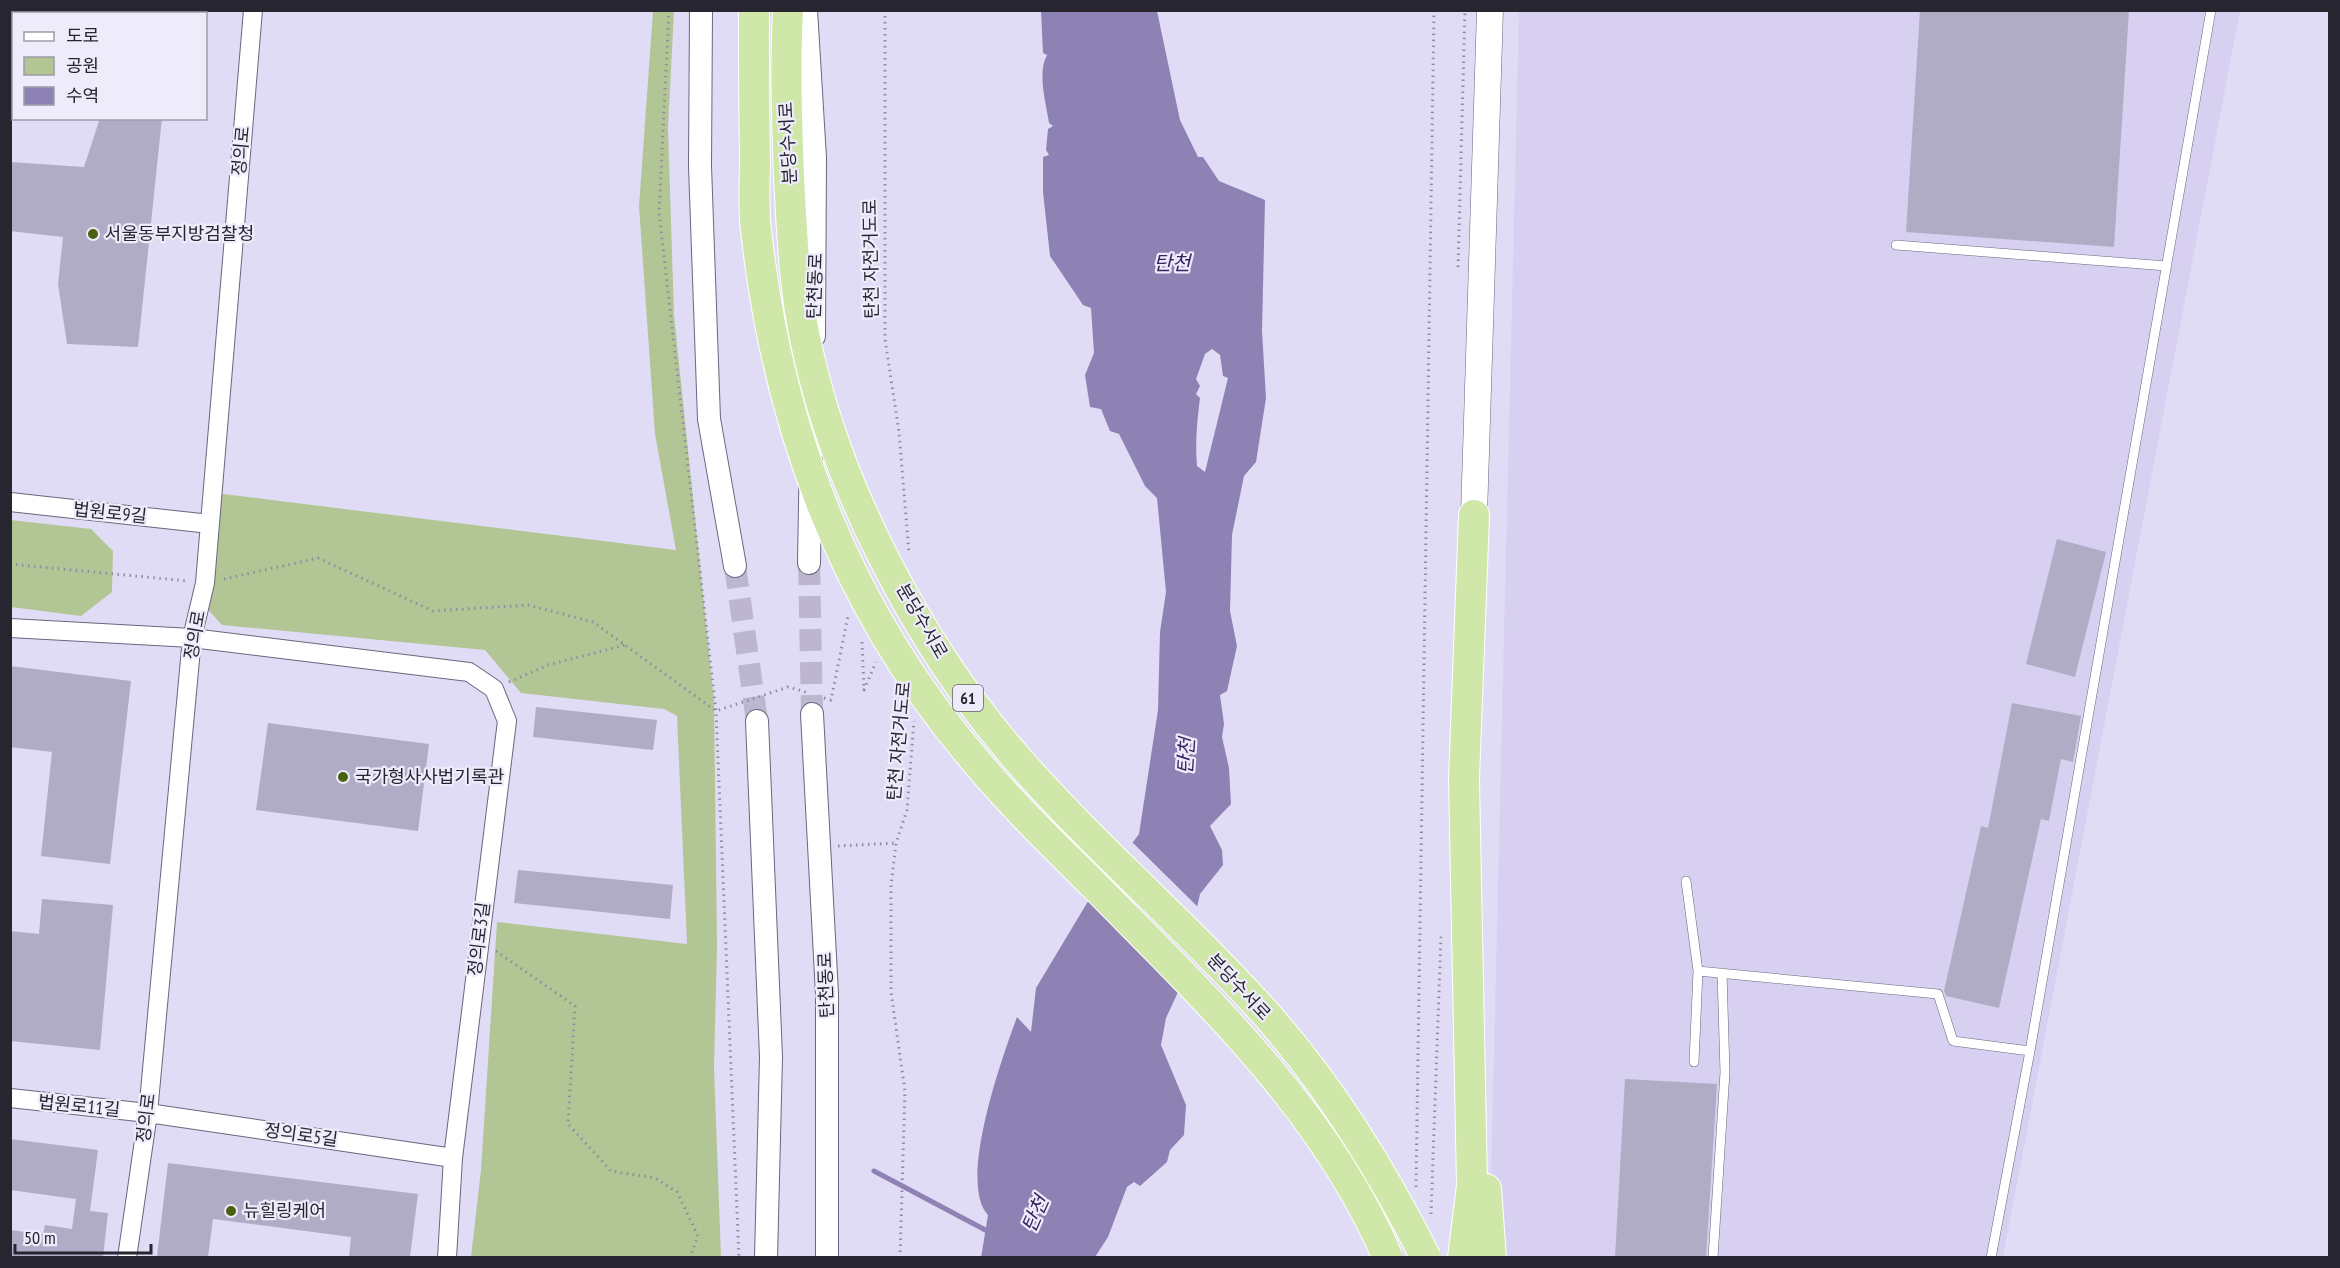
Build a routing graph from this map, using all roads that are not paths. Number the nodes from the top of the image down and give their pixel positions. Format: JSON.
{"nodes":[{"id":1,"x":253,"y":10,"type":"edge"},
{"id":2,"x":701,"y":10,"type":"edge"},
{"id":3,"x":754,"y":10,"type":"edge"},
{"id":4,"x":788,"y":10,"type":"edge"},
{"id":5,"x":806,"y":10,"type":"edge"},
{"id":6,"x":1490,"y":10,"type":"edge"},
{"id":7,"x":2211,"y":10,"type":"edge"},
{"id":8,"x":1896,"y":245,"type":"dead end"},
{"id":9,"x":2167,"y":266,"type":"junction"},
{"id":10,"x":10,"y":502,"type":"edge"},
{"id":11,"x":1474,"y":515,"type":"junction"},
{"id":12,"x":210,"y":524,"type":"junction"},
{"id":13,"x":809,"y":562,"type":"tunnel mouth"},
{"id":14,"x":735,"y":566,"type":"tunnel mouth"},
{"id":15,"x":10,"y":628,"type":"edge"},
{"id":16,"x":192,"y":638,"type":"junction"},
{"id":17,"x":812,"y":714,"type":"tunnel mouth"},
{"id":18,"x":757,"y":721,"type":"tunnel mouth"},
{"id":19,"x":1686,"y":881,"type":"dead end"},
{"id":20,"x":1698,"y":971,"type":"junction"},
{"id":21,"x":1722,"y":973,"type":"junction"},
{"id":22,"x":2030,"y":1051,"type":"junction"},
{"id":23,"x":1694,"y":1062,"type":"dead end"},
{"id":24,"x":10,"y":1098,"type":"edge"},
{"id":25,"x":148,"y":1113,"type":"junction"},
{"id":26,"x":453,"y":1158,"type":"junction"},
{"id":27,"x":127,"y":1257,"type":"edge"},
{"id":28,"x":447,"y":1257,"type":"edge"},
{"id":29,"x":766,"y":1257,"type":"edge"},
{"id":30,"x":827,"y":1257,"type":"edge"},
{"id":31,"x":1388,"y":1257,"type":"edge"},
{"id":32,"x":1426,"y":1257,"type":"edge"},
{"id":33,"x":1463,"y":1257,"type":"edge"},
{"id":34,"x":1491,"y":1257,"type":"edge"},
{"id":35,"x":1713,"y":1257,"type":"edge"},
{"id":36,"x":1991,"y":1257,"type":"edge"}],
"edges":[{"from":1,"to":12,"type":"street","name":"정의로"},
{"from":2,"to":14,"type":"street"},
{"from":3,"to":31,"type":"highway","name":"분당수서로","number":"61","bridge":true},
{"from":4,"to":32,"type":"highway","name":"분당수서로","number":"61","bridge":true},
{"from":5,"to":13,"type":"street","name":"탄천동로"},
{"from":6,"to":11,"type":"main road"},
{"from":7,"to":9,"type":"lane"},
{"from":8,"to":9,"type":"lane"},
{"from":9,"to":22,"type":"lane"},
{"from":10,"to":12,"type":"street","name":"법원로9길"},
{"from":11,"to":33,"type":"highway"},
{"from":11,"to":34,"type":"highway"},
{"from":12,"to":16,"type":"street","name":"정의로"},
{"from":15,"to":16,"type":"street"},
{"from":16,"to":25,"type":"street","name":"정의로"},
{"from":16,"to":26,"type":"street","name":"정의로3길"},
{"from":17,"to":30,"type":"street","name":"탄천동로"},
{"from":18,"to":29,"type":"street"},
{"from":19,"to":20,"type":"lane"},
{"from":20,"to":21,"type":"lane"},
{"from":20,"to":23,"type":"lane"},
{"from":21,"to":22,"type":"lane"},
{"from":21,"to":35,"type":"lane"},
{"from":22,"to":36,"type":"lane"},
{"from":24,"to":25,"type":"street","name":"법원로11길"},
{"from":25,"to":26,"type":"street","name":"정의로5길"},
{"from":25,"to":27,"type":"street","name":"정의로"},
{"from":26,"to":28,"type":"street","name":"정의로3길"}]}
